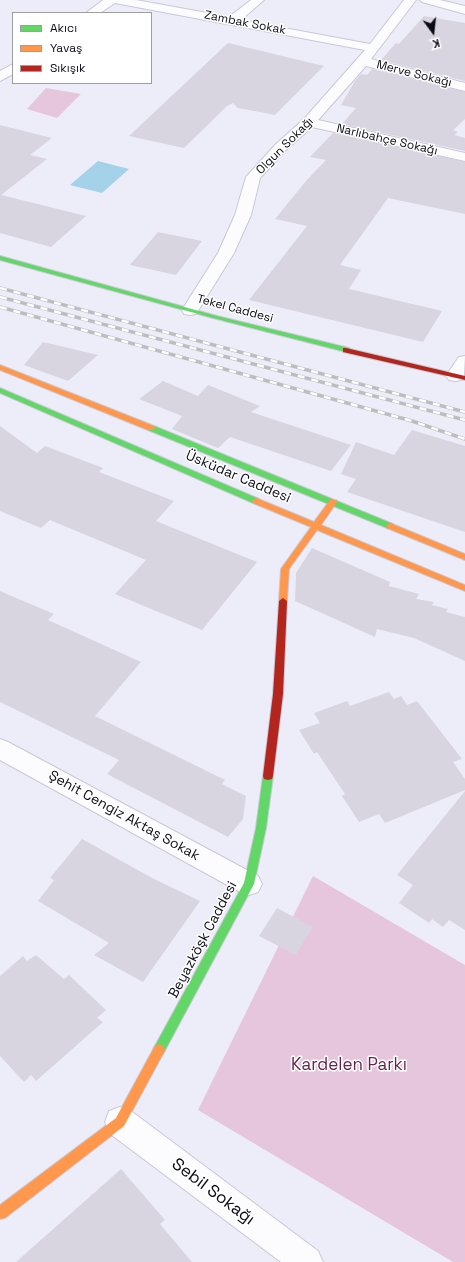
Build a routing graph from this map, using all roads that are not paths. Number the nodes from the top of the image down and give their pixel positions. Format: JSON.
{"nodes":[{"id":1,"x":111,"y":0,"type":"edge"},
{"id":2,"x":118,"y":0,"type":"edge"},
{"id":3,"x":258,"y":0,"type":"edge"},
{"id":4,"x":410,"y":0,"type":"edge"},
{"id":5,"x":426,"y":0,"type":"edge"},
{"id":6,"x":465,"y":10,"type":"edge"},
{"id":7,"x":93,"y":12,"type":"edge"},
{"id":8,"x":232,"y":20,"type":"junction"},
{"id":9,"x":373,"y":48,"type":"junction"},
{"id":10,"x":363,"y":61,"type":"junction"},
{"id":11,"x":12,"y":69,"type":"edge"},
{"id":12,"x":0,"y":77,"type":"edge"},
{"id":13,"x":465,"y":86,"type":"edge"},
{"id":14,"x":309,"y":122,"type":"junction"},
{"id":15,"x":465,"y":157,"type":"edge"},
{"id":16,"x":0,"y":258,"type":"edge"},
{"id":17,"x":190,"y":310,"type":"junction"},
{"id":18,"x":465,"y":361,"type":"edge"},
{"id":19,"x":0,"y":367,"type":"edge"},
{"id":20,"x":460,"y":377,"type":"edge"},
{"id":21,"x":0,"y":390,"type":"edge"},
{"id":22,"x":334,"y":502,"type":"junction"},
{"id":23,"x":315,"y":526,"type":"junction"},
{"id":24,"x":465,"y":557,"type":"edge"},
{"id":25,"x":465,"y":588,"type":"edge"},
{"id":26,"x":0,"y":749,"type":"edge"},
{"id":27,"x":249,"y":884,"type":"junction"},
{"id":28,"x":120,"y":1122,"type":"junction"},
{"id":29,"x":0,"y":1213,"type":"edge"},
{"id":30,"x":307,"y":1262,"type":"edge"}],
"edges":[{"from":1,"to":7,"type":"street"},
{"from":2,"to":8,"type":"street","name":"Zambak Sokak"},
{"from":3,"to":8,"type":"street"},
{"from":4,"to":9,"type":"street","name":"Olgun Sokağı"},
{"from":5,"to":6,"type":"street"},
{"from":8,"to":9,"type":"street","name":"Zambak Sokak"},
{"from":9,"to":10,"type":"street","name":"Olgun Sokağı"},
{"from":10,"to":13,"type":"street","name":"Merve Sokağı"},
{"from":10,"to":14,"type":"street","name":"Olgun Sokağı"},
{"from":11,"to":12,"type":"street"},
{"from":14,"to":15,"type":"street","name":"Narlıbahçe Sokağı"},
{"from":14,"to":17,"type":"street","name":"Olgun Sokağı"},
{"from":16,"to":17,"type":"street","name":"Tekel Caddesi"},
{"from":17,"to":20,"type":"street","name":"Tekel Caddesi"},
{"from":18,"to":20,"type":"street"},
{"from":19,"to":22,"type":"street","name":"Üsküdar Caddesi"},
{"from":21,"to":23,"type":"street","name":"Üsküdar Caddesi"},
{"from":22,"to":23,"type":"street","name":"Beyazköşk Caddesi"},
{"from":22,"to":24,"type":"street","name":"Üsküdar Caddesi"},
{"from":23,"to":25,"type":"street","name":"Üsküdar Caddesi"},
{"from":23,"to":27,"type":"street","name":"Beyazköşk Caddesi"},
{"from":26,"to":27,"type":"street","name":"Şehit Cengiz Aktaş Sokak"},
{"from":27,"to":28,"type":"street","name":"Beyazköşk Caddesi"},
{"from":28,"to":29,"type":"street","name":"Beyazköşk Caddesi"},
{"from":28,"to":30,"type":"street","name":"Sebil Sokağı"}]}
